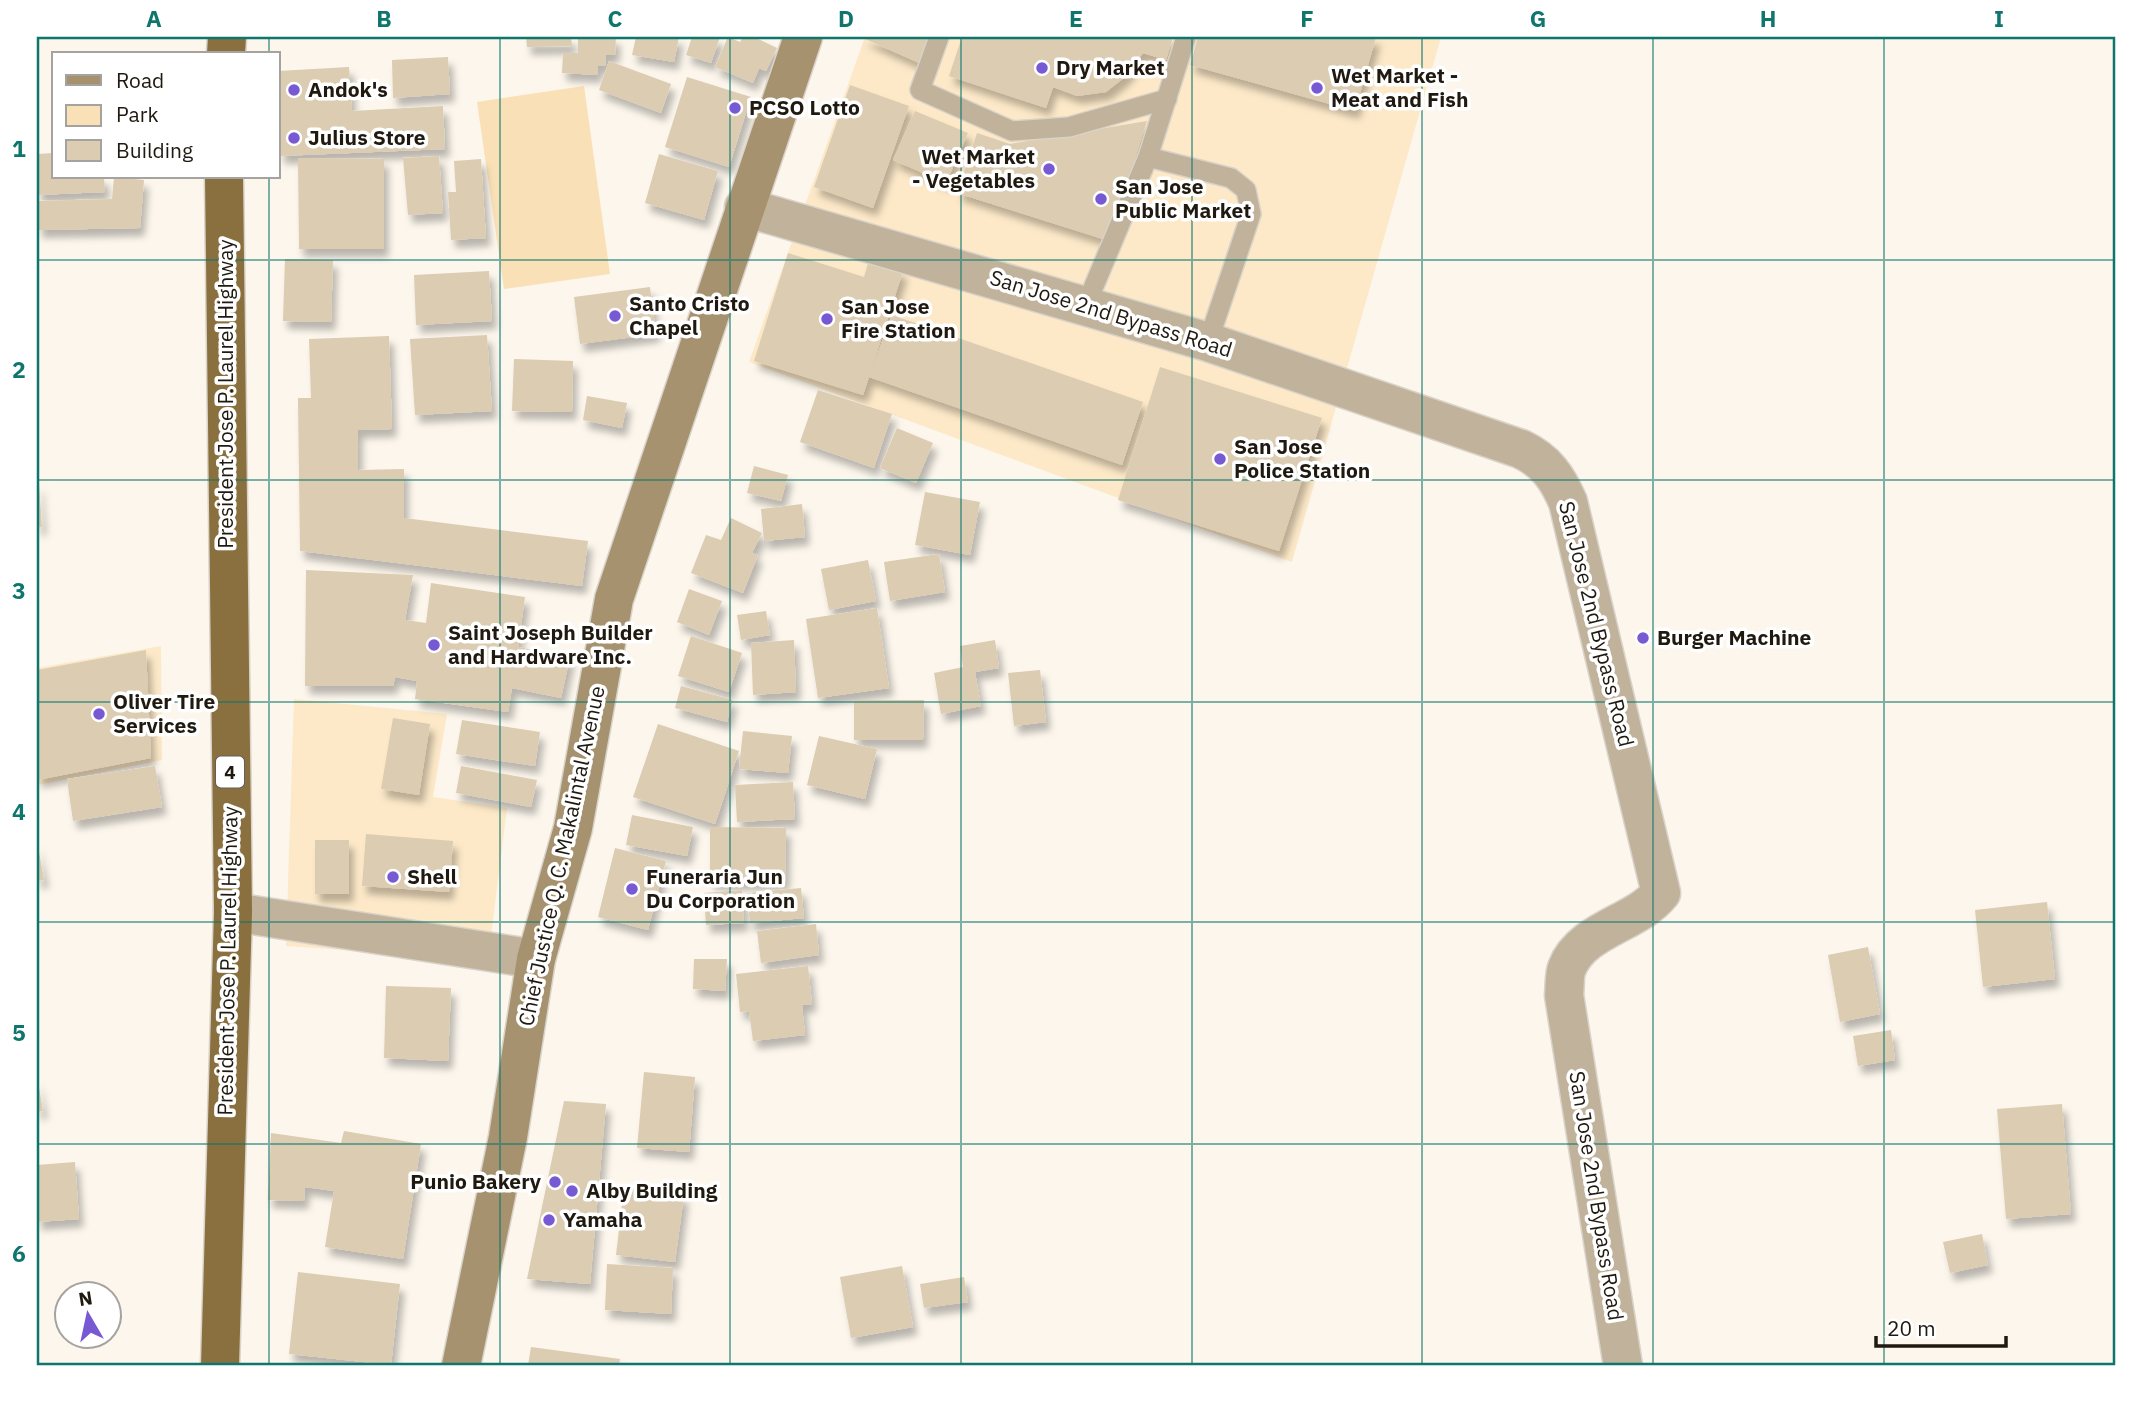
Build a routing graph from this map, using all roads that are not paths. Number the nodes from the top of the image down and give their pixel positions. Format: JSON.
{"nodes":[{"id":1,"x":803,"y":37,"type":"edge"},
{"id":2,"x":939,"y":37,"type":"edge"},
{"id":3,"x":1186,"y":37,"type":"edge"},
{"id":4,"x":1167,"y":99,"type":"junction"},
{"id":5,"x":1148,"y":157,"type":"junction"},
{"id":6,"x":224,"y":178,"type":"edge"},
{"id":7,"x":744,"y":207,"type":"junction"},
{"id":8,"x":1086,"y":305,"type":"junction"},
{"id":9,"x":1208,"y":342,"type":"junction"},
{"id":10,"x":233,"y":912,"type":"junction"},
{"id":11,"x":536,"y":959,"type":"junction"},
{"id":12,"x":220,"y":1366,"type":"edge"},
{"id":13,"x":461,"y":1366,"type":"edge"},
{"id":14,"x":1623,"y":1366,"type":"edge"}],
"edges":[{"from":1,"to":7,"type":"main road","name":"Chief Justice Q. C. Makalintal Avenue"},
{"from":2,"to":4,"type":"lane"},
{"from":3,"to":4,"type":"lane"},
{"from":4,"to":5,"type":"lane"},
{"from":5,"to":8,"type":"lane"},
{"from":5,"to":9,"type":"lane"},
{"from":6,"to":10,"type":"highway","name":"President Jose P. Laurel Highway","number":"4"},
{"from":7,"to":8,"type":"street","name":"San Jose 2nd Bypass Road"},
{"from":7,"to":11,"type":"main road","name":"Chief Justice Q. C. Makalintal Avenue"},
{"from":8,"to":9,"type":"street","name":"San Jose 2nd Bypass Road"},
{"from":9,"to":14,"type":"street","name":"San Jose 2nd Bypass Road"},
{"from":10,"to":11,"type":"street"},
{"from":10,"to":12,"type":"highway","name":"President Jose P. Laurel Highway","number":"4"},
{"from":11,"to":13,"type":"main road","name":"Chief Justice Q. C. Makalintal Avenue"}]}
